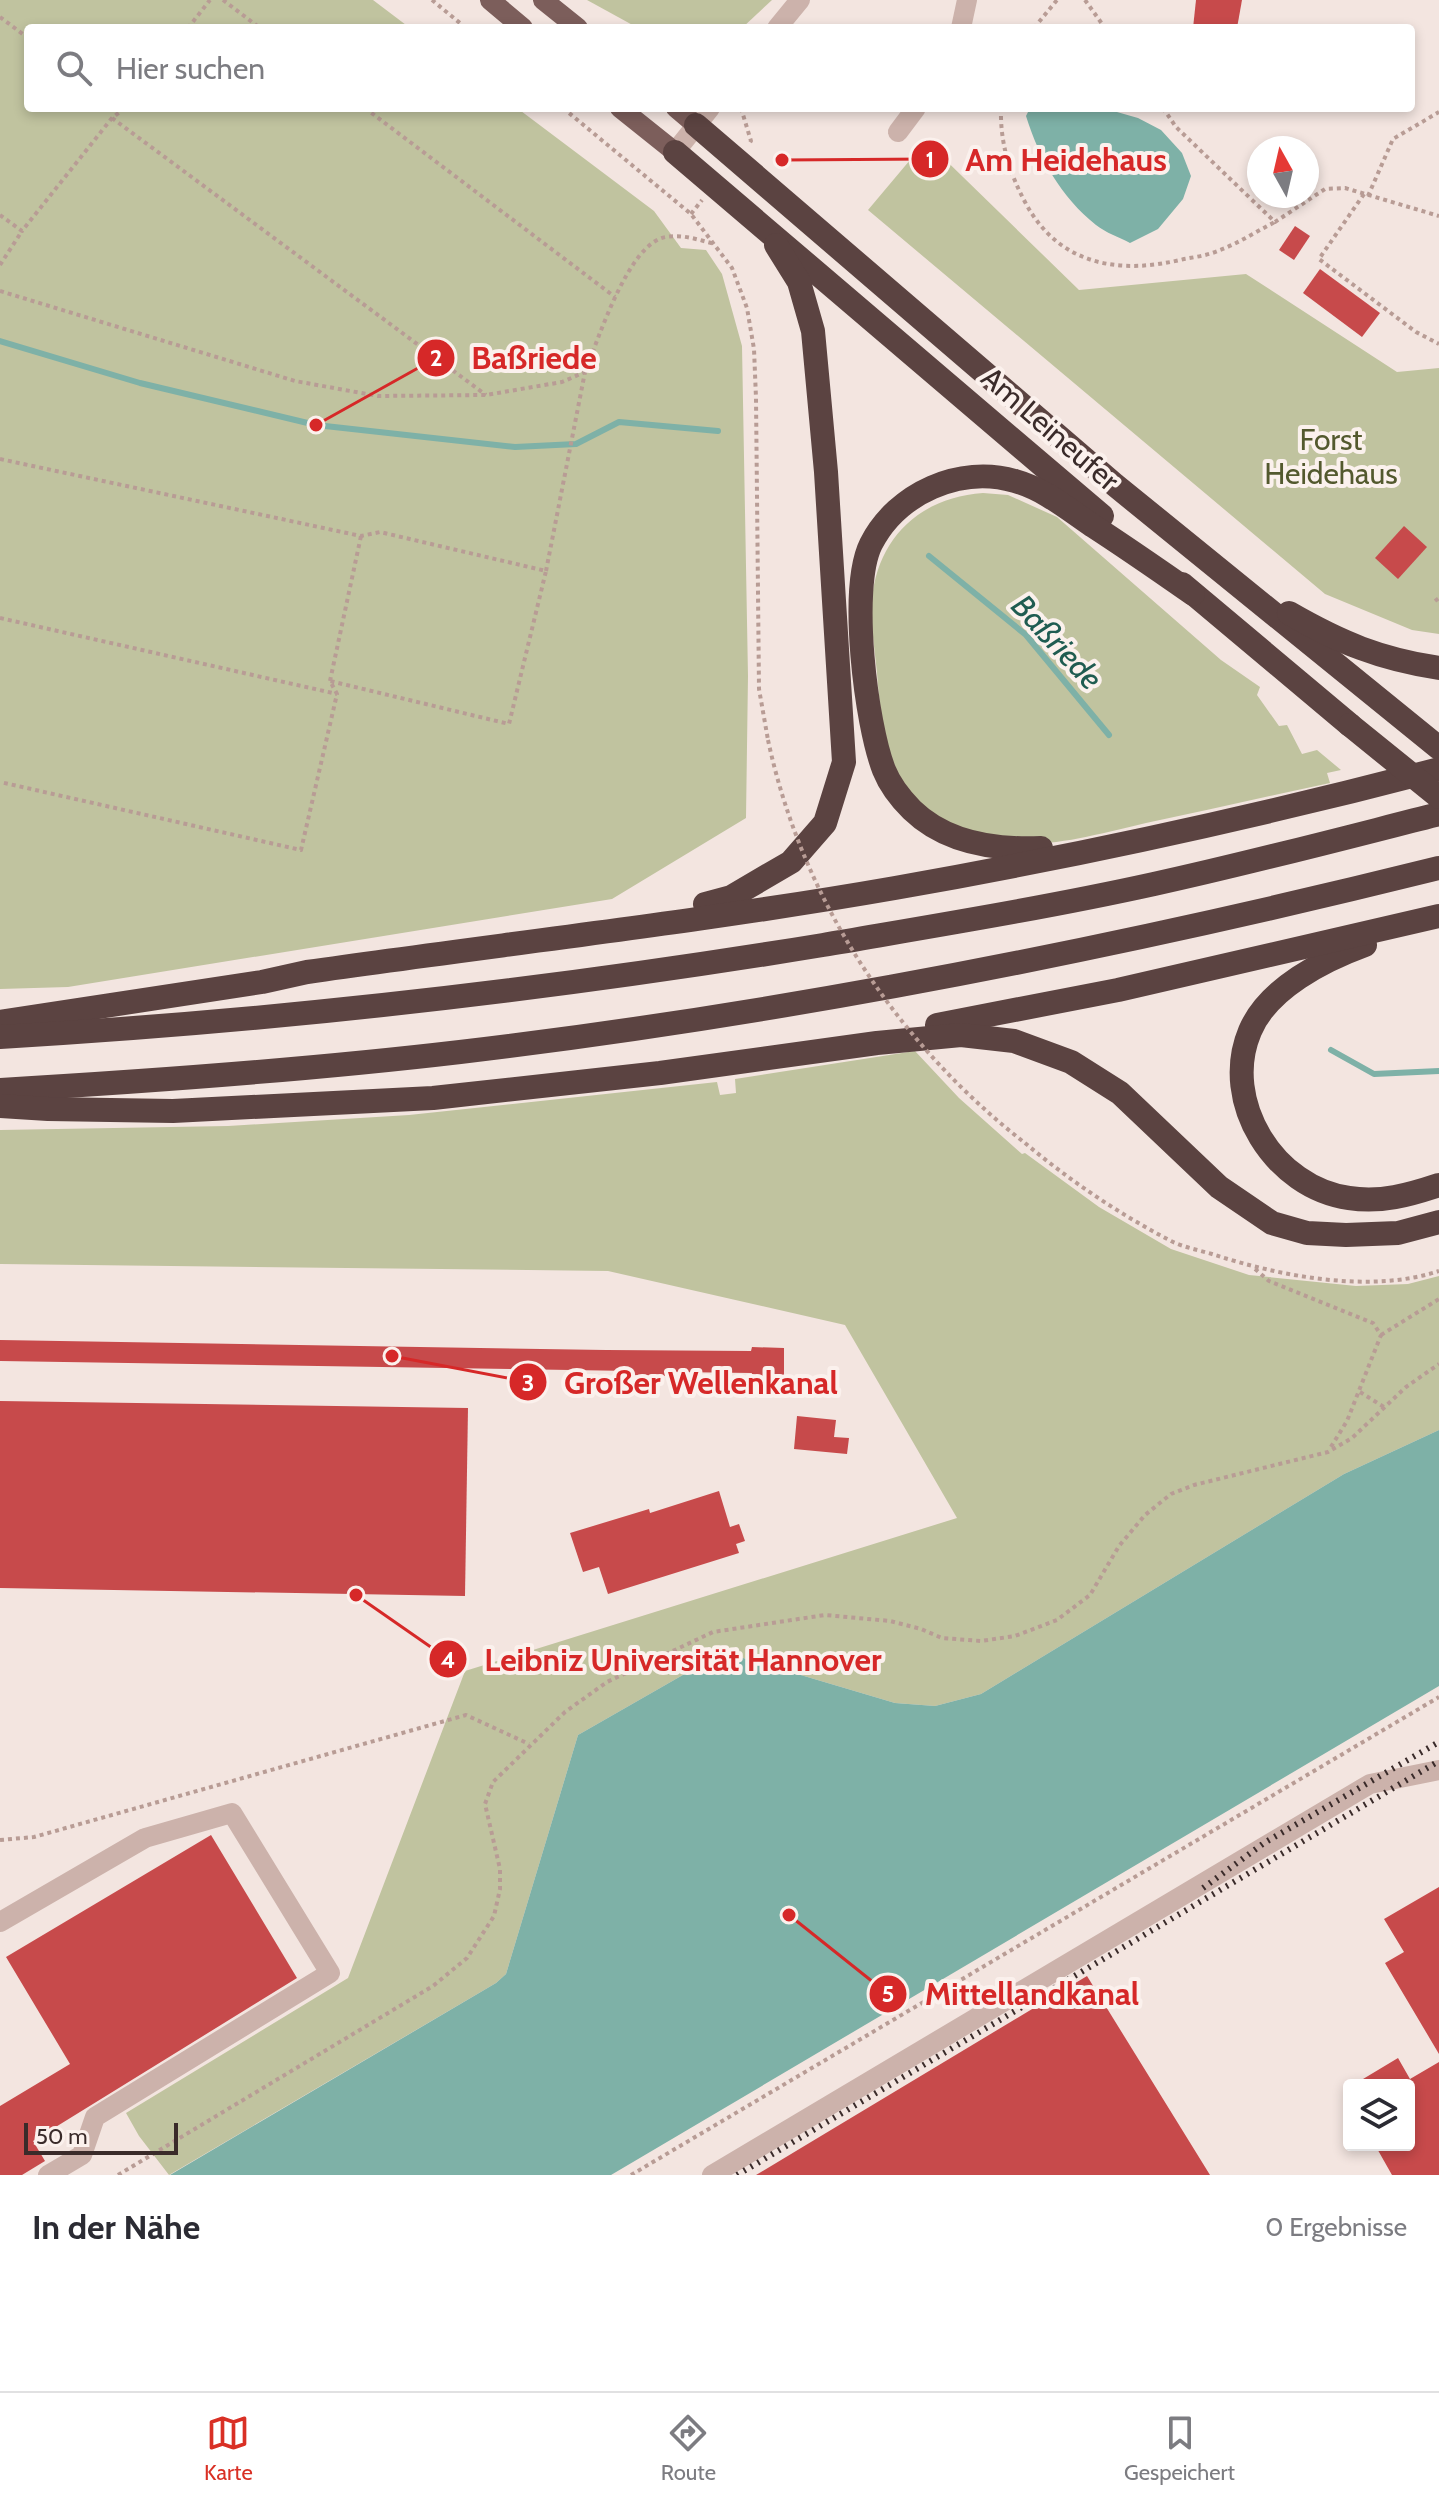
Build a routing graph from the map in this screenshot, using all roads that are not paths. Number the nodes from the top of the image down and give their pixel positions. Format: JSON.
{"nodes":[{"id":1,"x":490,"y":0,"type":"edge"},
{"id":2,"x":543,"y":0,"type":"edge"},
{"id":3,"x":800,"y":0,"type":"edge"},
{"id":4,"x":967,"y":0,"type":"edge"},
{"id":5,"x":518,"y":24,"type":"edge"},
{"id":6,"x":573,"y":24,"type":"edge"},
{"id":7,"x":780,"y":24,"type":"edge"},
{"id":8,"x":962,"y":24,"type":"edge"},
{"id":9,"x":625,"y":112,"type":"edge"},
{"id":10,"x":913,"y":112,"type":"edge"},
{"id":11,"x":703,"y":116,"type":"edge"},
{"id":12,"x":898,"y":132,"type":"dead end"},
{"id":13,"x":675,"y":152,"type":"junction"},
{"id":14,"x":764,"y":226,"type":"junction"},
{"id":15,"x":1221,"y":573,"type":"junction"},
{"id":16,"x":1193,"y":594,"type":"junction"},
{"id":17,"x":1439,"y":668,"type":"edge"},
{"id":18,"x":1439,"y":748,"type":"edge"},
{"id":19,"x":1439,"y":769,"type":"edge"},
{"id":20,"x":1439,"y":797,"type":"edge"},
{"id":21,"x":1439,"y":814,"type":"edge"},
{"id":22,"x":1186,"y":830,"type":"junction"},
{"id":23,"x":1439,"y":868,"type":"edge"},
{"id":24,"x":1439,"y":918,"type":"edge"},
{"id":25,"x":598,"y":933,"type":"junction"},
{"id":26,"x":0,"y":1022,"type":"edge"},
{"id":27,"x":0,"y":1037,"type":"edge"},
{"id":28,"x":793,"y":1053,"type":"junction"},
{"id":29,"x":0,"y":1090,"type":"edge"},
{"id":30,"x":0,"y":1106,"type":"edge"},
{"id":31,"x":1439,"y":1185,"type":"edge"},
{"id":32,"x":1439,"y":1222,"type":"edge"},
{"id":33,"x":1439,"y":1770,"type":"edge"},
{"id":34,"x":0,"y":1922,"type":"edge"},
{"id":35,"x":48,"y":2175,"type":"edge"},
{"id":36,"x":712,"y":2175,"type":"edge"}],
"edges":[{"from":1,"to":5,"type":"main road"},
{"from":2,"to":6,"type":"main road"},
{"from":3,"to":7,"type":"lane"},
{"from":4,"to":8,"type":"lane"},
{"from":9,"to":13,"type":"main road","name":"Am Leineufer"},
{"from":10,"to":12,"type":"lane"},
{"from":11,"to":13,"type":"lane"},
{"from":11,"to":15,"type":"highway","name":"Am Leineufer"},
{"from":13,"to":14,"type":"highway","name":"Am Leineufer"},
{"from":14,"to":16,"type":"highway","name":"Am Leineufer"},
{"from":14,"to":25,"type":"highway"},
{"from":15,"to":17,"type":"highway"},
{"from":15,"to":18,"type":"highway","name":"Am Leineufer"},
{"from":16,"to":20,"type":"highway","name":"Am Leineufer","bridge":true},
{"from":16,"to":22,"type":"highway"},
{"from":19,"to":22,"type":"highway"},
{"from":21,"to":27,"type":"highway"},
{"from":22,"to":25,"type":"highway"},
{"from":23,"to":29,"type":"highway"},
{"from":24,"to":28,"type":"highway"},
{"from":24,"to":31,"type":"highway"},
{"from":25,"to":26,"type":"highway"},
{"from":28,"to":30,"type":"highway"},
{"from":28,"to":32,"type":"highway"},
{"from":33,"to":36,"type":"lane"},
{"from":34,"to":35,"type":"lane"}]}
